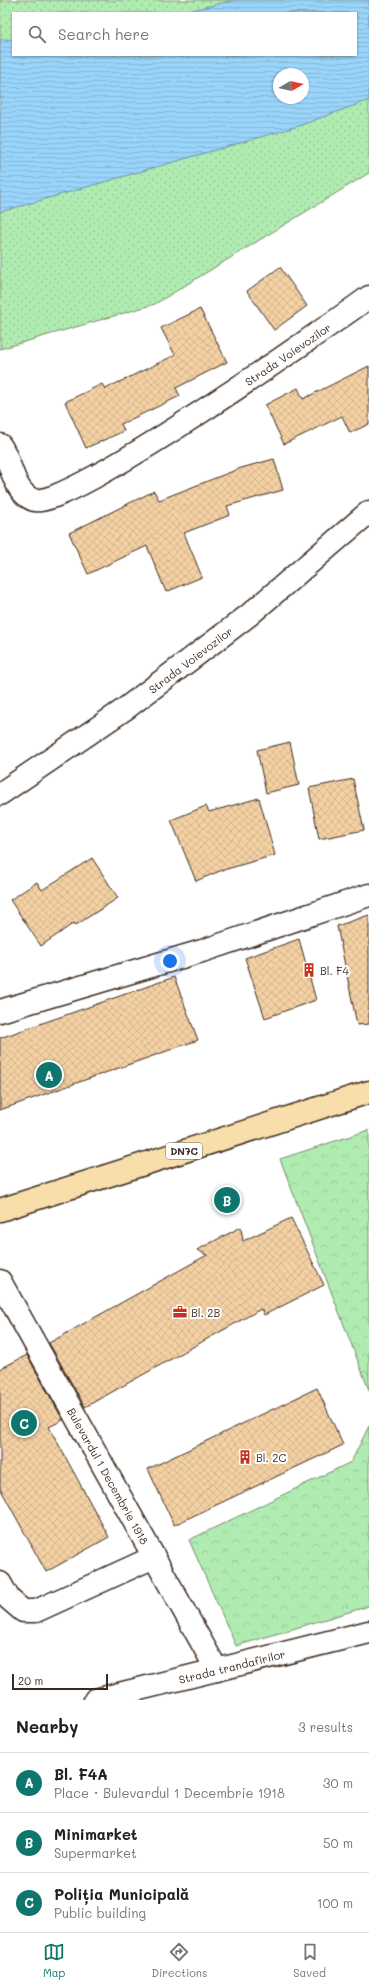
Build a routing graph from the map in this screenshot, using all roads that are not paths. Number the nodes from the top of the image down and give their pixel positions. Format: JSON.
{"nodes":[{"id":1,"x":369,"y":297,"type":"edge"},
{"id":2,"x":0,"y":445,"type":"edge"},
{"id":3,"x":369,"y":512,"type":"edge"},
{"id":4,"x":0,"y":794,"type":"edge"},
{"id":5,"x":369,"y":895,"type":"edge"},
{"id":6,"x":0,"y":1011,"type":"edge"},
{"id":7,"x":369,"y":1092,"type":"edge"},
{"id":8,"x":0,"y":1210,"type":"edge"},
{"id":9,"x":0,"y":1281,"type":"edge"},
{"id":10,"x":154,"y":1557,"type":"junction"},
{"id":11,"x":0,"y":1583,"type":"edge"},
{"id":12,"x":369,"y":1632,"type":"edge"},
{"id":13,"x":217,"y":1670,"type":"junction"},
{"id":14,"x":94,"y":1700,"type":"edge"}],
"edges":[{"from":1,"to":2,"type":"street","name":"Strada Voievozilor"},
{"from":3,"to":4,"type":"street","name":"Strada Voievozilor"},
{"from":5,"to":6,"type":"street"},
{"from":7,"to":8,"type":"main road","number":"DN7C"},
{"from":9,"to":10,"type":"street","name":"Bulevardul 1 Decembrie 1918"},
{"from":10,"to":11,"type":"street"},
{"from":10,"to":13,"type":"street","name":"Bulevardul 1 Decembrie 1918"},
{"from":12,"to":13,"type":"street","name":"Strada trandafirilor"},
{"from":13,"to":14,"type":"street","name":"Strada trandafirilor"}]}
